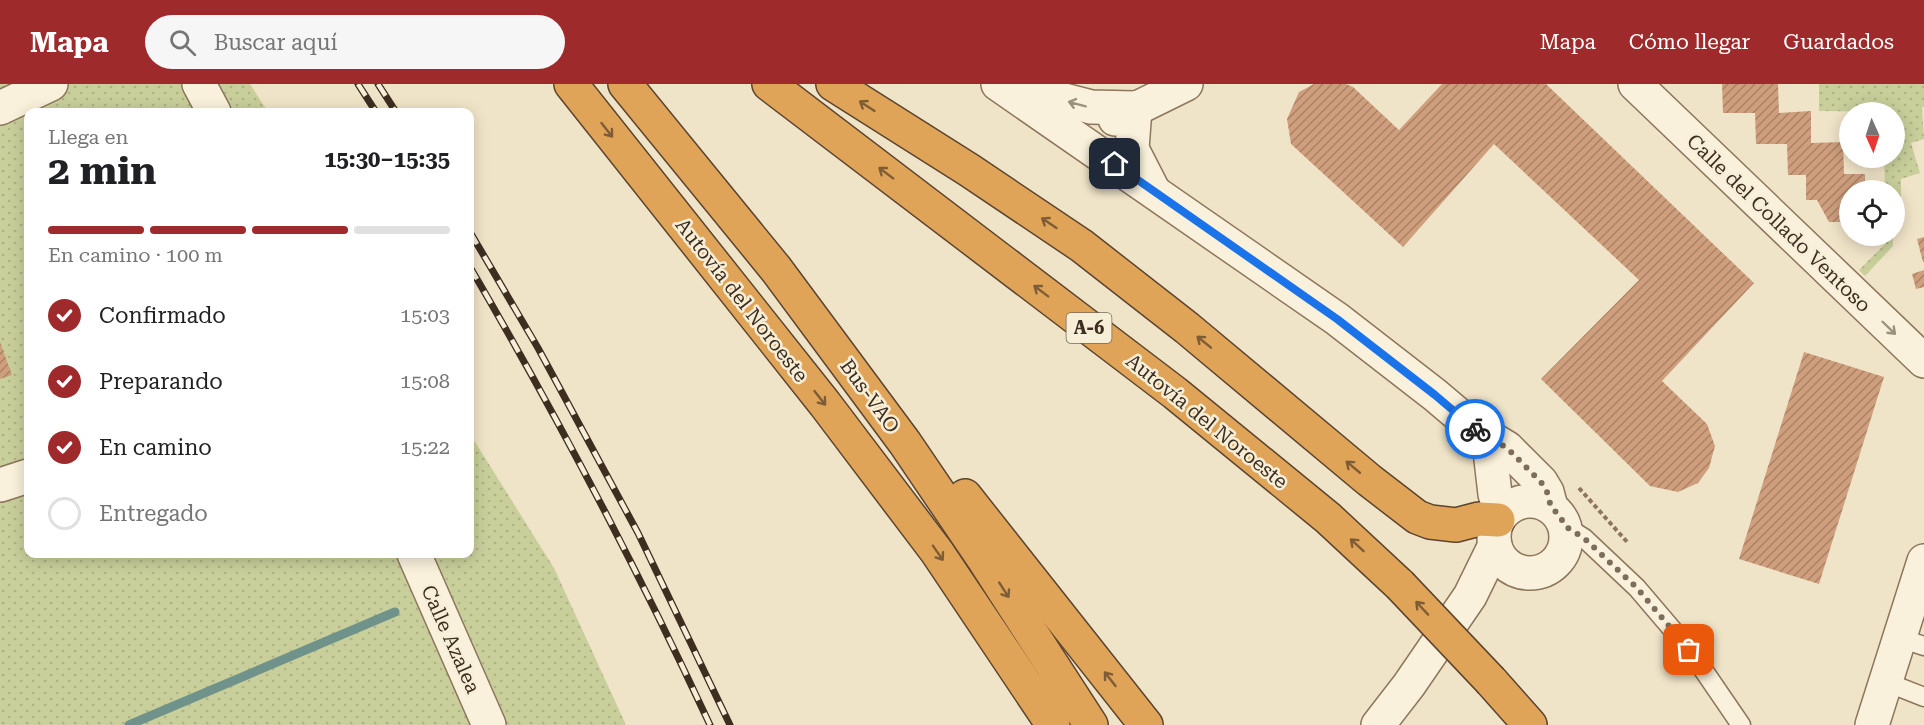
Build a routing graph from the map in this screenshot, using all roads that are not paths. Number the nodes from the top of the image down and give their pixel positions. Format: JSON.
{"nodes":[{"id":1,"x":51,"y":84,"type":"edge"},
{"id":2,"x":200,"y":84,"type":"edge"},
{"id":3,"x":571,"y":84,"type":"edge"},
{"id":4,"x":625,"y":84,"type":"edge"},
{"id":5,"x":769,"y":84,"type":"edge"},
{"id":6,"x":833,"y":84,"type":"edge"},
{"id":7,"x":1000,"y":84,"type":"edge"},
{"id":8,"x":1186,"y":84,"type":"edge"},
{"id":9,"x":1635,"y":84,"type":"edge"},
{"id":10,"x":0,"y":108,"type":"edge"},
{"id":11,"x":212,"y":108,"type":"edge"},
{"id":12,"x":1135,"y":108,"type":"junction"},
{"id":13,"x":1077,"y":138,"type":"junction"},
{"id":14,"x":1153,"y":190,"type":"junction"},
{"id":15,"x":776,"y":269,"type":"junction"},
{"id":16,"x":1924,"y":361,"type":"edge"},
{"id":17,"x":1474,"y":428,"type":"junction"},
{"id":18,"x":24,"y":477,"type":"edge"},
{"id":19,"x":0,"y":485,"type":"edge"},
{"id":20,"x":1558,"y":517,"type":"junction"},
{"id":21,"x":1498,"y":527,"type":"junction"},
{"id":22,"x":416,"y":558,"type":"edge"},
{"id":23,"x":1924,"y":561,"type":"edge"},
{"id":24,"x":1522,"y":572,"type":"junction"},
{"id":25,"x":1470,"y":596,"type":"junction"},
{"id":26,"x":1912,"y":642,"type":"edge"},
{"id":27,"x":1886,"y":682,"type":"junction"},
{"id":28,"x":1924,"y":697,"type":"edge"},
{"id":29,"x":489,"y":725,"type":"edge"},
{"id":30,"x":1053,"y":725,"type":"edge"},
{"id":31,"x":1091,"y":725,"type":"edge"},
{"id":32,"x":1146,"y":725,"type":"edge"},
{"id":33,"x":1378,"y":725,"type":"edge"},
{"id":34,"x":1530,"y":725,"type":"edge"},
{"id":35,"x":1741,"y":725,"type":"edge"},
{"id":36,"x":1872,"y":725,"type":"edge"}],
"edges":[{"from":1,"to":10,"type":"street"},
{"from":2,"to":11,"type":"street"},
{"from":3,"to":30,"type":"highway","name":"Autovía del Noroeste","one_way":true},
{"from":4,"to":15,"type":"highway","name":"Bus-VAO"},
{"from":34,"to":5,"type":"highway","name":"Autovía del Noroeste","number":"A-6","one_way":true,"bridge":true},
{"from":21,"to":6,"type":"highway","one_way":true},
{"from":12,"to":7,"type":"street","one_way":true},
{"from":7,"to":13,"type":"street"},
{"from":8,"to":12,"type":"street"},
{"from":9,"to":16,"type":"street","name":"Calle del Collado Ventoso","one_way":true},
{"from":12,"to":13,"type":"street"},
{"from":12,"to":14,"type":"street"},
{"from":13,"to":14,"type":"street"},
{"from":14,"to":17,"type":"street"},
{"from":15,"to":31,"type":"highway","name":"Bus-VAO","one_way":true},
{"from":32,"to":15,"type":"highway","one_way":true},
{"from":17,"to":20,"type":"street"},
{"from":17,"to":21,"type":"street"},
{"from":18,"to":19,"type":"street"},
{"from":20,"to":21,"type":"street"},
{"from":20,"to":24,"type":"street"},
{"from":20,"to":35,"type":"lane"},
{"from":21,"to":24,"type":"street"},
{"from":21,"to":25,"type":"street"},
{"from":22,"to":29,"type":"street","name":"Calle Azalea"},
{"from":23,"to":26,"type":"street"},
{"from":24,"to":25,"type":"street"},
{"from":25,"to":33,"type":"street"},
{"from":26,"to":27,"type":"street"},
{"from":27,"to":28,"type":"lane"},
{"from":27,"to":36,"type":"street"}]}
